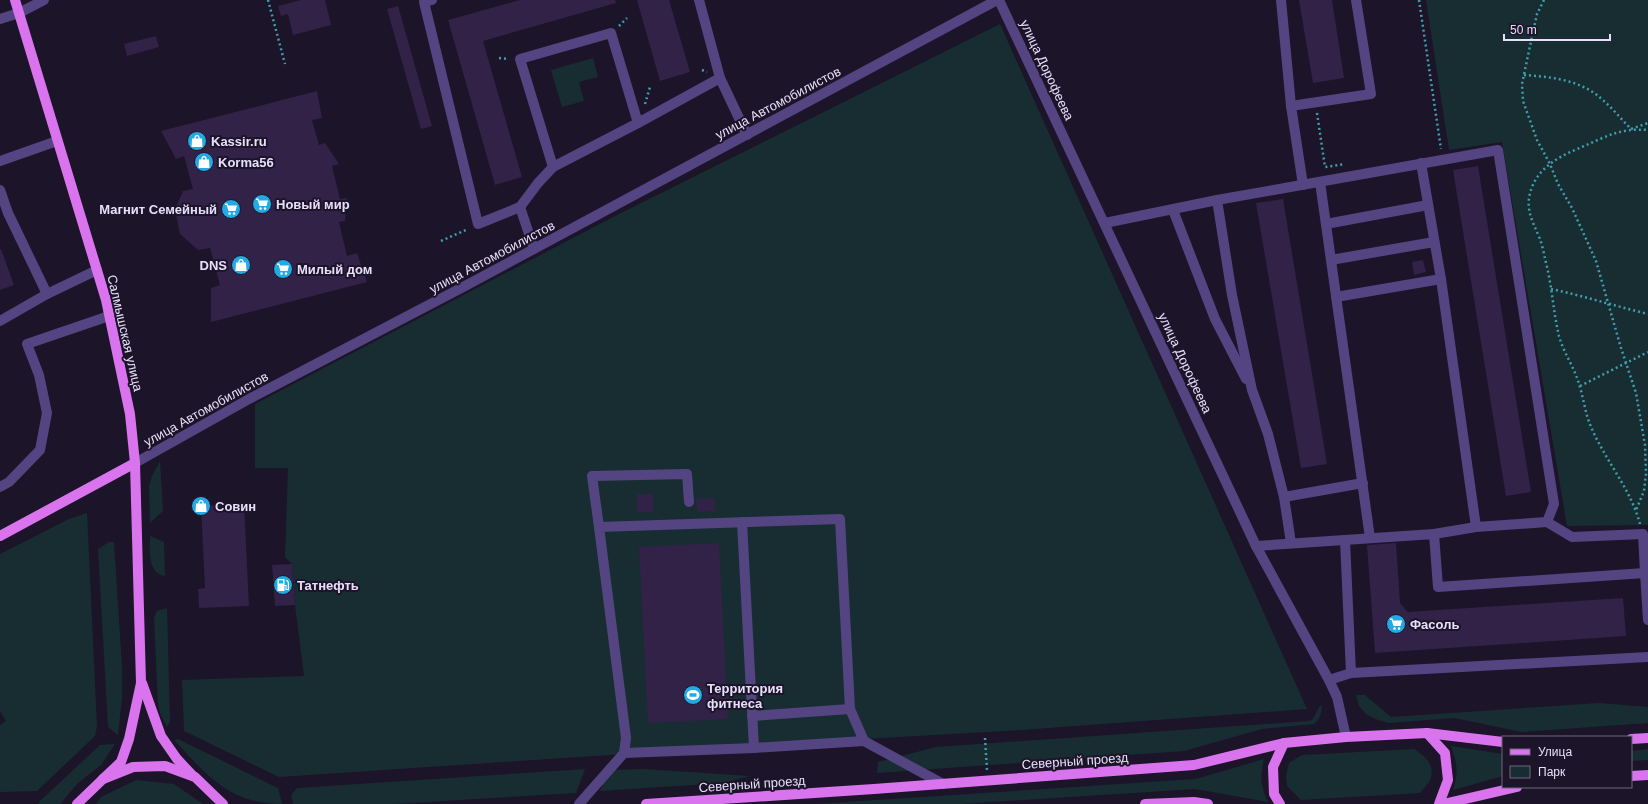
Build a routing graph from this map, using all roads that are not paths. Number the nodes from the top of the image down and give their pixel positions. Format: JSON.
{"nodes":[{"id":1,"x":14,"y":0,"type":"edge"},
{"id":2,"x":44,"y":0,"type":"edge"},
{"id":3,"x":432,"y":0,"type":"edge"},
{"id":4,"x":699,"y":0,"type":"edge"},
{"id":5,"x":998,"y":0,"type":"edge"},
{"id":6,"x":1281,"y":0,"type":"edge"},
{"id":7,"x":1356,"y":0,"type":"edge"},
{"id":8,"x":19,"y":13,"type":"junction"},
{"id":9,"x":0,"y":19,"type":"edge"},
{"id":10,"x":720,"y":78,"type":"junction"},
{"id":11,"x":1291,"y":106,"type":"junction"},
{"id":12,"x":638,"y":123,"type":"junction"},
{"id":13,"x":747,"y":135,"type":"junction"},
{"id":14,"x":58,"y":141,"type":"junction"},
{"id":15,"x":0,"y":161,"type":"edge"},
{"id":16,"x":1421,"y":163,"type":"junction"},
{"id":17,"x":554,"y":167,"type":"junction"},
{"id":18,"x":1320,"y":182,"type":"junction"},
{"id":19,"x":1303,"y":185,"type":"junction"},
{"id":20,"x":0,"y":190,"type":"edge"},
{"id":21,"x":1217,"y":200,"type":"junction"},
{"id":22,"x":1428,"y":205,"type":"junction"},
{"id":23,"x":520,"y":207,"type":"junction"},
{"id":24,"x":1173,"y":210,"type":"junction"},
{"id":25,"x":4,"y":215,"type":"edge"},
{"id":26,"x":1105,"y":223,"type":"junction"},
{"id":27,"x":1326,"y":224,"type":"junction"},
{"id":28,"x":1434,"y":242,"type":"junction"},
{"id":29,"x":534,"y":249,"type":"junction"},
{"id":30,"x":1331,"y":260,"type":"junction"},
{"id":31,"x":97,"y":270,"type":"junction"},
{"id":32,"x":1441,"y":279,"type":"junction"},
{"id":33,"x":47,"y":294,"type":"junction"},
{"id":34,"x":1336,"y":297,"type":"junction"},
{"id":35,"x":109,"y":316,"type":"junction"},
{"id":36,"x":0,"y":321,"type":"edge"},
{"id":37,"x":1252,"y":390,"type":"junction"},
{"id":38,"x":135,"y":463,"type":"junction"},
{"id":39,"x":1363,"y":483,"type":"junction"},
{"id":40,"x":0,"y":487,"type":"edge"},
{"id":41,"x":1284,"y":497,"type":"junction"},
{"id":42,"x":689,"y":502,"type":"dead end"},
{"id":43,"x":742,"y":522,"type":"junction"},
{"id":44,"x":1547,"y":522,"type":"junction"},
{"id":45,"x":599,"y":527,"type":"junction"},
{"id":46,"x":1476,"y":527,"type":"junction"},
{"id":47,"x":1434,"y":534,"type":"junction"},
{"id":48,"x":0,"y":536,"type":"edge"},
{"id":49,"x":1370,"y":538,"type":"junction"},
{"id":50,"x":1345,"y":540,"type":"junction"},
{"id":51,"x":1290,"y":543,"type":"junction"},
{"id":52,"x":1256,"y":546,"type":"junction"},
{"id":53,"x":1645,"y":573,"type":"junction"},
{"id":54,"x":1648,"y":620,"type":"edge"},
{"id":55,"x":1648,"y":657,"type":"edge"},
{"id":56,"x":1351,"y":673,"type":"junction"},
{"id":57,"x":1329,"y":680,"type":"junction"},
{"id":58,"x":141,"y":683,"type":"junction"},
{"id":59,"x":850,"y":709,"type":"junction"},
{"id":60,"x":752,"y":716,"type":"junction"},
{"id":61,"x":1427,"y":733,"type":"junction"},
{"id":62,"x":1346,"y":737,"type":"junction"},
{"id":63,"x":1648,"y":738,"type":"edge"},
{"id":64,"x":1632,"y":739,"type":"edge"},
{"id":65,"x":864,"y":741,"type":"junction"},
{"id":66,"x":1502,"y":742,"type":"edge"},
{"id":67,"x":1284,"y":743,"type":"junction"},
{"id":68,"x":754,"y":748,"type":"junction"},
{"id":69,"x":624,"y":753,"type":"junction"},
{"id":70,"x":1648,"y":775,"type":"edge"},
{"id":71,"x":1632,"y":776,"type":"edge"},
{"id":72,"x":195,"y":777,"type":"junction"},
{"id":73,"x":103,"y":779,"type":"junction"},
{"id":74,"x":943,"y":784,"type":"junction"},
{"id":75,"x":1513,"y":788,"type":"edge"},
{"id":76,"x":77,"y":804,"type":"edge"},
{"id":77,"x":223,"y":804,"type":"edge"},
{"id":78,"x":579,"y":804,"type":"edge"},
{"id":79,"x":646,"y":804,"type":"edge"},
{"id":80,"x":1145,"y":804,"type":"edge"},
{"id":81,"x":1208,"y":804,"type":"edge"},
{"id":82,"x":1280,"y":804,"type":"edge"},
{"id":83,"x":1439,"y":804,"type":"edge"},
{"id":84,"x":1443,"y":804,"type":"edge"}],
"edges":[{"from":1,"to":8,"type":"main road","name":"Салмышская улица"},
{"from":2,"to":8,"type":"street"},
{"from":3,"to":23,"type":"street"},
{"from":4,"to":10,"type":"street"},
{"from":5,"to":13,"type":"street","name":"улица Автомобилистов"},
{"from":5,"to":26,"type":"street","name":"улица Дорофеева"},
{"from":6,"to":11,"type":"street"},
{"from":7,"to":11,"type":"street"},
{"from":8,"to":9,"type":"street"},
{"from":8,"to":14,"type":"main road","name":"Салмышская улица"},
{"from":10,"to":12,"type":"street"},
{"from":10,"to":13,"type":"street"},
{"from":11,"to":19,"type":"street"},
{"from":12,"to":17,"type":"street"},
{"from":12,"to":17,"type":"street"},
{"from":13,"to":29,"type":"street","name":"улица Автомобилистов"},
{"from":14,"to":15,"type":"street"},
{"from":14,"to":31,"type":"main road","name":"Салмышская улица"},
{"from":16,"to":18,"type":"street"},
{"from":16,"to":22,"type":"street"},
{"from":16,"to":44,"type":"street"},
{"from":17,"to":23,"type":"street"},
{"from":18,"to":19,"type":"street"},
{"from":18,"to":27,"type":"street"},
{"from":19,"to":21,"type":"street"},
{"from":20,"to":25,"type":"street"},
{"from":21,"to":24,"type":"street"},
{"from":21,"to":37,"type":"street"},
{"from":22,"to":27,"type":"street"},
{"from":22,"to":28,"type":"street"},
{"from":23,"to":29,"type":"street"},
{"from":24,"to":26,"type":"street"},
{"from":24,"to":37,"type":"street"},
{"from":25,"to":33,"type":"street"},
{"from":26,"to":52,"type":"street","name":"улица Дорофеева"},
{"from":27,"to":30,"type":"street"},
{"from":28,"to":30,"type":"street"},
{"from":28,"to":32,"type":"street"},
{"from":29,"to":38,"type":"street","name":"улица Автомобилистов"},
{"from":30,"to":34,"type":"street"},
{"from":31,"to":33,"type":"street"},
{"from":31,"to":35,"type":"main road","name":"Салмышская улица"},
{"from":32,"to":34,"type":"street"},
{"from":32,"to":46,"type":"street"},
{"from":33,"to":36,"type":"street"},
{"from":34,"to":39,"type":"street"},
{"from":35,"to":38,"type":"main road","name":"Салмышская улица"},
{"from":35,"to":40,"type":"street"},
{"from":37,"to":41,"type":"street"},
{"from":38,"to":48,"type":"main road","name":"улица Автомобилистов"},
{"from":38,"to":58,"type":"main road","name":"Салмышская улица"},
{"from":39,"to":41,"type":"street"},
{"from":39,"to":49,"type":"street"},
{"from":41,"to":51,"type":"street"},
{"from":42,"to":45,"type":"street"},
{"from":43,"to":45,"type":"street"},
{"from":43,"to":59,"type":"street"},
{"from":43,"to":60,"type":"street"},
{"from":44,"to":46,"type":"street"},
{"from":44,"to":53,"type":"street"},
{"from":45,"to":69,"type":"street"},
{"from":46,"to":47,"type":"street"},
{"from":47,"to":49,"type":"street"},
{"from":47,"to":53,"type":"street"},
{"from":49,"to":50,"type":"street"},
{"from":50,"to":51,"type":"street"},
{"from":50,"to":56,"type":"street"},
{"from":51,"to":52,"type":"street"},
{"from":52,"to":57,"type":"street","name":"улица Дорофеева"},
{"from":53,"to":54,"type":"street"},
{"from":55,"to":56,"type":"street"},
{"from":56,"to":57,"type":"street"},
{"from":57,"to":62,"type":"street","name":"улица Дорофеева"},
{"from":58,"to":72,"type":"main road"},
{"from":58,"to":73,"type":"main road"},
{"from":59,"to":60,"type":"street"},
{"from":59,"to":65,"type":"street"},
{"from":60,"to":68,"type":"street"},
{"from":61,"to":62,"type":"main road","name":"Северный проезд"},
{"from":61,"to":66,"type":"main road","name":"Северный проезд"},
{"from":61,"to":83,"type":"main road"},
{"from":62,"to":67,"type":"main road","name":"Северный проезд"},
{"from":63,"to":64,"type":"main road"},
{"from":65,"to":68,"type":"street"},
{"from":65,"to":74,"type":"street"},
{"from":67,"to":74,"type":"main road","name":"Северный проезд"},
{"from":67,"to":82,"type":"main road"},
{"from":68,"to":69,"type":"street"},
{"from":69,"to":78,"type":"street"},
{"from":70,"to":71,"type":"main road"},
{"from":72,"to":73,"type":"main road"},
{"from":72,"to":77,"type":"main road"},
{"from":73,"to":76,"type":"main road"},
{"from":74,"to":79,"type":"main road","name":"Северный проезд"},
{"from":75,"to":84,"type":"main road"},
{"from":80,"to":81,"type":"main road"}]}
